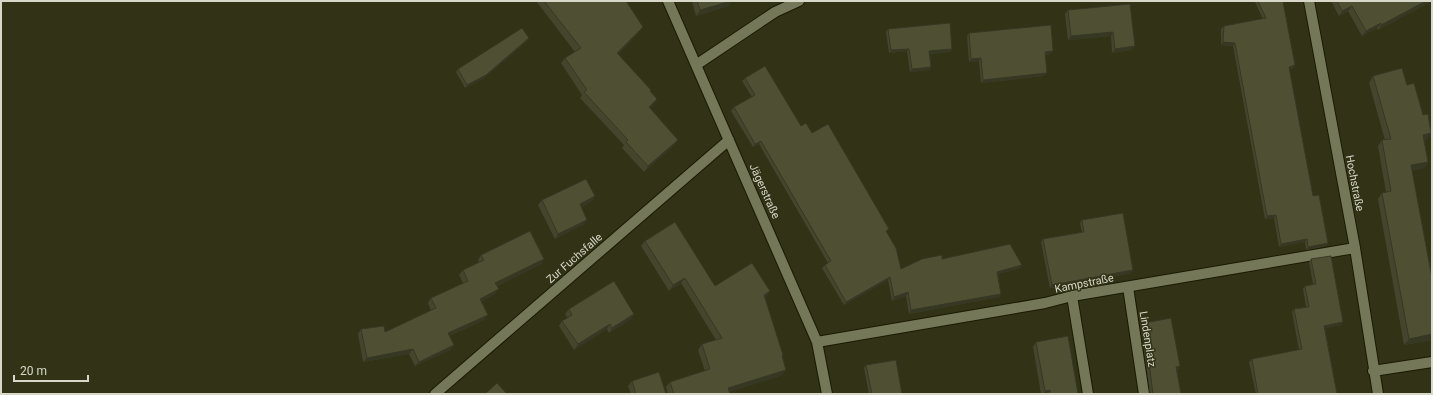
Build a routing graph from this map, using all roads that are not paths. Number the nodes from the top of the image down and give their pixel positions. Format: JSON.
{"nodes":[{"id":1,"x":668,"y":1,"type":"edge"},
{"id":2,"x":799,"y":1,"type":"edge"},
{"id":3,"x":1309,"y":1,"type":"edge"},
{"id":4,"x":696,"y":65,"type":"junction"},
{"id":5,"x":729,"y":140,"type":"junction"},
{"id":6,"x":1355,"y":248,"type":"junction"},
{"id":7,"x":1128,"y":287,"type":"junction"},
{"id":8,"x":1072,"y":296,"type":"junction"},
{"id":9,"x":817,"y":342,"type":"junction"},
{"id":10,"x":1432,"y":362,"type":"edge"},
{"id":11,"x":1373,"y":371,"type":"junction"},
{"id":12,"x":434,"y":394,"type":"edge"},
{"id":13,"x":827,"y":394,"type":"edge"},
{"id":14,"x":1088,"y":394,"type":"edge"},
{"id":15,"x":1144,"y":394,"type":"edge"},
{"id":16,"x":1378,"y":394,"type":"edge"}],
"edges":[{"from":1,"to":4,"type":"street","name":"Jägerstraße"},
{"from":2,"to":4,"type":"street"},
{"from":3,"to":6,"type":"street","name":"Hochstraße"},
{"from":4,"to":5,"type":"street","name":"Jägerstraße"},
{"from":5,"to":9,"type":"street","name":"Jägerstraße"},
{"from":5,"to":12,"type":"street","name":"Zur Fuchsfalle"},
{"from":6,"to":7,"type":"street","name":"Kampstraße"},
{"from":6,"to":11,"type":"street","name":"Hochstraße"},
{"from":7,"to":8,"type":"street","name":"Kampstraße"},
{"from":7,"to":15,"type":"street","name":"Lindenplatz"},
{"from":8,"to":9,"type":"street","name":"Kampstraße"},
{"from":8,"to":14,"type":"street"},
{"from":9,"to":13,"type":"street","name":"Jägerstraße"},
{"from":10,"to":11,"type":"street"},
{"from":11,"to":16,"type":"street","name":"Hochstraße"}]}
